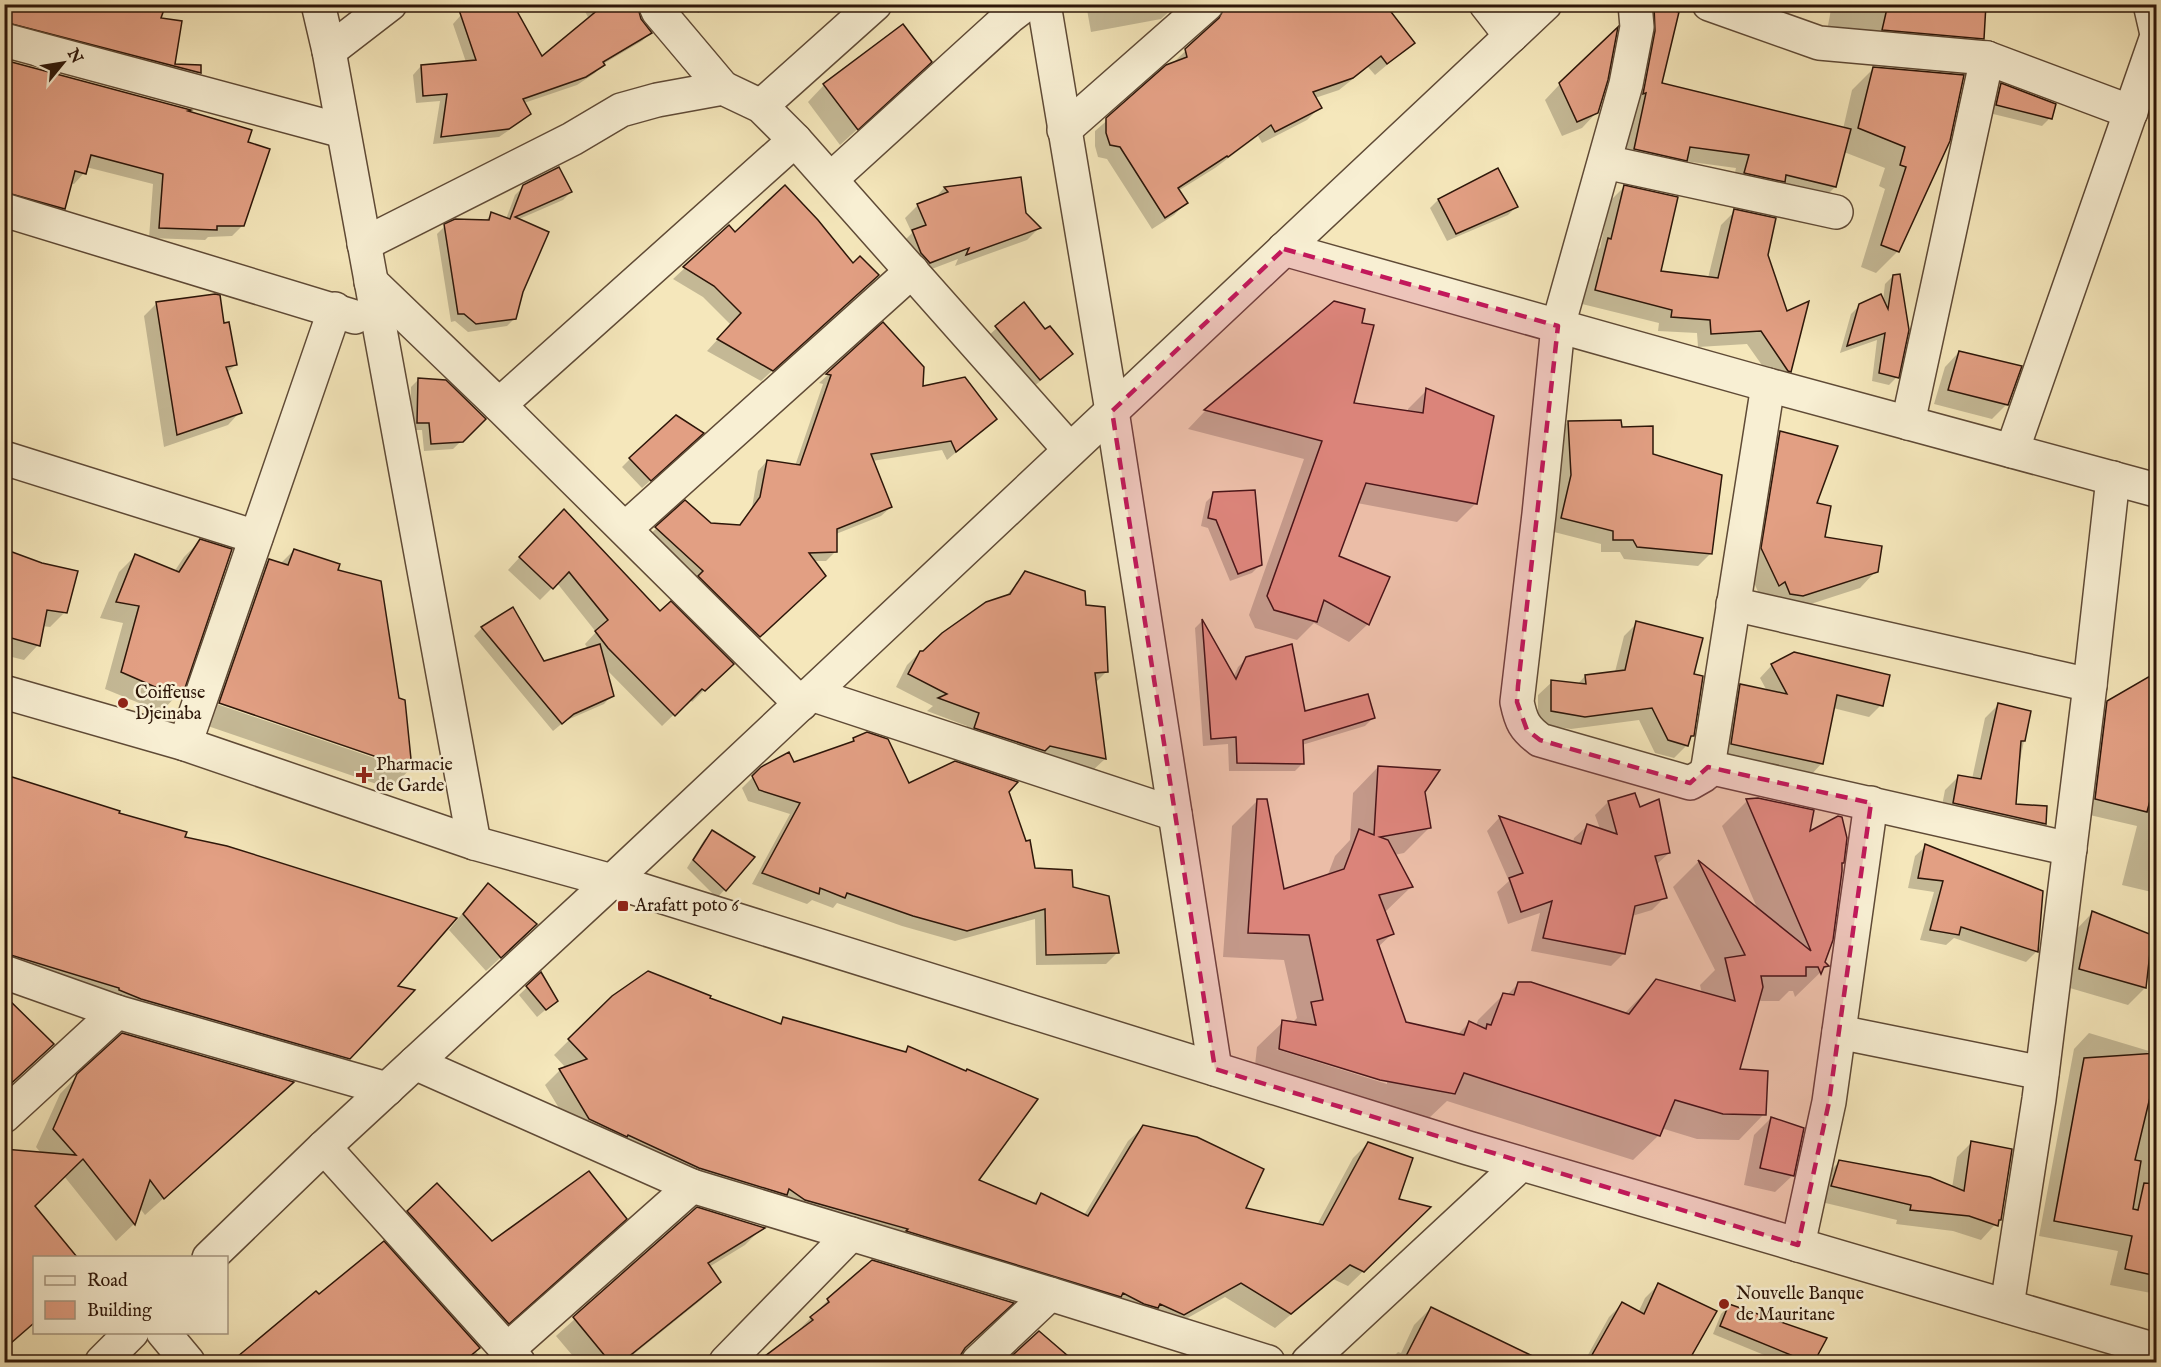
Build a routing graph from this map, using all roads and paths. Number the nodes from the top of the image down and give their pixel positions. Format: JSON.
{"nodes":[{"id":1,"x":318,"y":4,"type":"edge"},
{"id":2,"x":390,"y":4,"type":"edge"},
{"id":3,"x":655,"y":4,"type":"edge"},
{"id":4,"x":875,"y":4,"type":"edge"},
{"id":5,"x":1044,"y":4,"type":"edge"},
{"id":6,"x":1207,"y":4,"type":"edge"},
{"id":7,"x":1486,"y":4,"type":"edge"},
{"id":8,"x":1545,"y":4,"type":"edge"},
{"id":9,"x":1635,"y":4,"type":"edge"},
{"id":10,"x":1709,"y":4,"type":"edge"},
{"id":11,"x":2150,"y":4,"type":"edge"},
{"id":12,"x":1011,"y":9,"type":"edge"},
{"id":13,"x":2157,"y":30,"type":"edge"},
{"id":14,"x":1511,"y":36,"type":"junction"},
{"id":15,"x":2157,"y":39,"type":"edge"},
{"id":16,"x":4,"y":40,"type":"edge"},
{"id":17,"x":329,"y":51,"type":"junction"},
{"id":18,"x":1987,"y":58,"type":"junction"},
{"id":19,"x":723,"y":88,"type":"junction"},
{"id":20,"x":761,"y":106,"type":"junction"},
{"id":21,"x":2131,"y":112,"type":"junction"},
{"id":22,"x":1064,"y":130,"type":"junction"},
{"id":23,"x":343,"y":131,"type":"junction"},
{"id":24,"x":795,"y":140,"type":"junction"},
{"id":25,"x":1605,"y":162,"type":"junction"},
{"id":26,"x":831,"y":179,"type":"junction"},
{"id":27,"x":4,"y":210,"type":"edge"},
{"id":28,"x":1836,"y":212,"type":"dead end"},
{"id":29,"x":364,"y":244,"type":"junction"},
{"id":30,"x":1284,"y":249,"type":"junction"},
{"id":31,"x":912,"y":271,"type":"junction"},
{"id":32,"x":371,"y":282,"type":"junction"},
{"id":33,"x":335,"y":309,"type":"junction"},
{"id":34,"x":379,"y":326,"type":"junction"},
{"id":35,"x":1558,"y":326,"type":"junction"},
{"id":36,"x":1768,"y":385,"type":"junction"},
{"id":37,"x":499,"y":405,"type":"junction"},
{"id":38,"x":1112,"y":411,"type":"junction"},
{"id":39,"x":1908,"y":423,"type":"junction"},
{"id":40,"x":1070,"y":450,"type":"junction"},
{"id":41,"x":2012,"y":451,"type":"junction"},
{"id":42,"x":4,"y":458,"type":"edge"},
{"id":43,"x":2114,"y":478,"type":"junction"},
{"id":44,"x":2157,"y":490,"type":"edge"},
{"id":45,"x":625,"y":529,"type":"junction"},
{"id":46,"x":256,"y":537,"type":"junction"},
{"id":47,"x":1733,"y":604,"type":"junction"},
{"id":48,"x":2090,"y":685,"type":"junction"},
{"id":49,"x":4,"y":692,"type":"edge"},
{"id":50,"x":806,"y":699,"type":"junction"},
{"id":51,"x":185,"y":744,"type":"junction"},
{"id":52,"x":1708,"y":767,"type":"junction"},
{"id":53,"x":1871,"y":803,"type":"junction"},
{"id":54,"x":1175,"y":814,"type":"junction"},
{"id":55,"x":474,"y":843,"type":"junction"},
{"id":56,"x":2070,"y":849,"type":"junction"},
{"id":57,"x":612,"y":881,"type":"junction"},
{"id":58,"x":4,"y":972,"type":"edge"},
{"id":59,"x":117,"y":1012,"type":"junction"},
{"id":60,"x":1839,"y":1032,"type":"junction"},
{"id":61,"x":414,"y":1063,"type":"junction"},
{"id":62,"x":1215,"y":1069,"type":"junction"},
{"id":63,"x":2042,"y":1073,"type":"junction"},
{"id":64,"x":387,"y":1089,"type":"junction"},
{"id":65,"x":4,"y":1116,"type":"edge"},
{"id":66,"x":324,"y":1147,"type":"junction"},
{"id":67,"x":1521,"y":1164,"type":"junction"},
{"id":68,"x":692,"y":1185,"type":"junction"},
{"id":69,"x":851,"y":1234,"type":"junction"},
{"id":70,"x":1798,"y":1245,"type":"junction"},
{"id":71,"x":210,"y":1256,"type":"edge"},
{"id":72,"x":1050,"y":1293,"type":"junction"},
{"id":73,"x":2007,"y":1306,"type":"junction"},
{"id":74,"x":130,"y":1334,"type":"edge"},
{"id":75,"x":165,"y":1334,"type":"edge"},
{"id":76,"x":2157,"y":1350,"type":"edge"},
{"id":77,"x":513,"y":1356,"type":"edge"},
{"id":78,"x":102,"y":1362,"type":"edge"},
{"id":79,"x":188,"y":1362,"type":"edge"},
{"id":80,"x":726,"y":1362,"type":"edge"},
{"id":81,"x":978,"y":1362,"type":"edge"},
{"id":82,"x":1268,"y":1362,"type":"edge"},
{"id":83,"x":1308,"y":1362,"type":"edge"}],
"edges":[{"from":1,"to":17,"type":"street"},
{"from":2,"to":17,"type":"street"},
{"from":3,"to":19,"type":"street"},
{"from":4,"to":20,"type":"street"},
{"from":5,"to":22,"type":"street"},
{"from":6,"to":22,"type":"street"},
{"from":7,"to":14,"type":"street"},
{"from":8,"to":14,"type":"street"},
{"from":9,"to":25,"type":"street"},
{"from":10,"to":18,"type":"street"},
{"from":11,"to":13,"type":"street"},
{"from":12,"to":26,"type":"street"},
{"from":14,"to":30,"type":"street"},
{"from":15,"to":21,"type":"street"},
{"from":16,"to":23,"type":"street"},
{"from":17,"to":23,"type":"street"},
{"from":18,"to":21,"type":"street"},
{"from":18,"to":39,"type":"street"},
{"from":19,"to":20,"type":"street"},
{"from":19,"to":29,"type":"street"},
{"from":20,"to":24,"type":"street"},
{"from":21,"to":41,"type":"street"},
{"from":22,"to":38,"type":"street"},
{"from":23,"to":29,"type":"street"},
{"from":24,"to":26,"type":"street"},
{"from":24,"to":37,"type":"street"},
{"from":25,"to":28,"type":"street"},
{"from":25,"to":35,"type":"street"},
{"from":26,"to":31,"type":"street"},
{"from":27,"to":33,"type":"street"},
{"from":29,"to":32,"type":"street"},
{"from":30,"to":35,"type":"street"},
{"from":30,"to":38,"type":"street"},
{"from":31,"to":40,"type":"street"},
{"from":31,"to":45,"type":"street"},
{"from":32,"to":34,"type":"street"},
{"from":32,"to":37,"type":"street"},
{"from":33,"to":34,"type":"street"},
{"from":33,"to":46,"type":"street"},
{"from":34,"to":55,"type":"street"},
{"from":35,"to":36,"type":"street"},
{"from":35,"to":52,"type":"street"},
{"from":36,"to":39,"type":"street"},
{"from":36,"to":47,"type":"street"},
{"from":37,"to":45,"type":"street"},
{"from":38,"to":40,"type":"street"},
{"from":38,"to":54,"type":"street"},
{"from":39,"to":41,"type":"street"},
{"from":40,"to":50,"type":"street"},
{"from":41,"to":43,"type":"street"},
{"from":42,"to":46,"type":"street"},
{"from":43,"to":44,"type":"street"},
{"from":43,"to":48,"type":"street"},
{"from":45,"to":50,"type":"street"},
{"from":46,"to":51,"type":"street"},
{"from":47,"to":48,"type":"street"},
{"from":47,"to":52,"type":"street"},
{"from":48,"to":56,"type":"street"},
{"from":49,"to":51,"type":"street"},
{"from":50,"to":54,"type":"street"},
{"from":50,"to":57,"type":"street"},
{"from":51,"to":55,"type":"street"},
{"from":52,"to":53,"type":"street"},
{"from":53,"to":56,"type":"street"},
{"from":53,"to":60,"type":"street"},
{"from":54,"to":62,"type":"street"},
{"from":55,"to":57,"type":"street"},
{"from":56,"to":63,"type":"street"},
{"from":57,"to":61,"type":"street"},
{"from":57,"to":62,"type":"street"},
{"from":58,"to":59,"type":"street"},
{"from":59,"to":64,"type":"street"},
{"from":59,"to":65,"type":"street"},
{"from":60,"to":63,"type":"street"},
{"from":60,"to":70,"type":"street"},
{"from":61,"to":64,"type":"street"},
{"from":61,"to":68,"type":"street"},
{"from":62,"to":67,"type":"street"},
{"from":63,"to":73,"type":"street"},
{"from":64,"to":66,"type":"street"},
{"from":66,"to":71,"type":"street"},
{"from":66,"to":77,"type":"street"},
{"from":67,"to":70,"type":"street"},
{"from":67,"to":83,"type":"street"},
{"from":68,"to":69,"type":"street"},
{"from":68,"to":77,"type":"street"},
{"from":69,"to":72,"type":"street"},
{"from":69,"to":80,"type":"street"},
{"from":70,"to":73,"type":"street"},
{"from":72,"to":81,"type":"street"},
{"from":72,"to":82,"type":"street"},
{"from":73,"to":76,"type":"street"},
{"from":74,"to":78,"type":"street"},
{"from":75,"to":79,"type":"street"}]}
